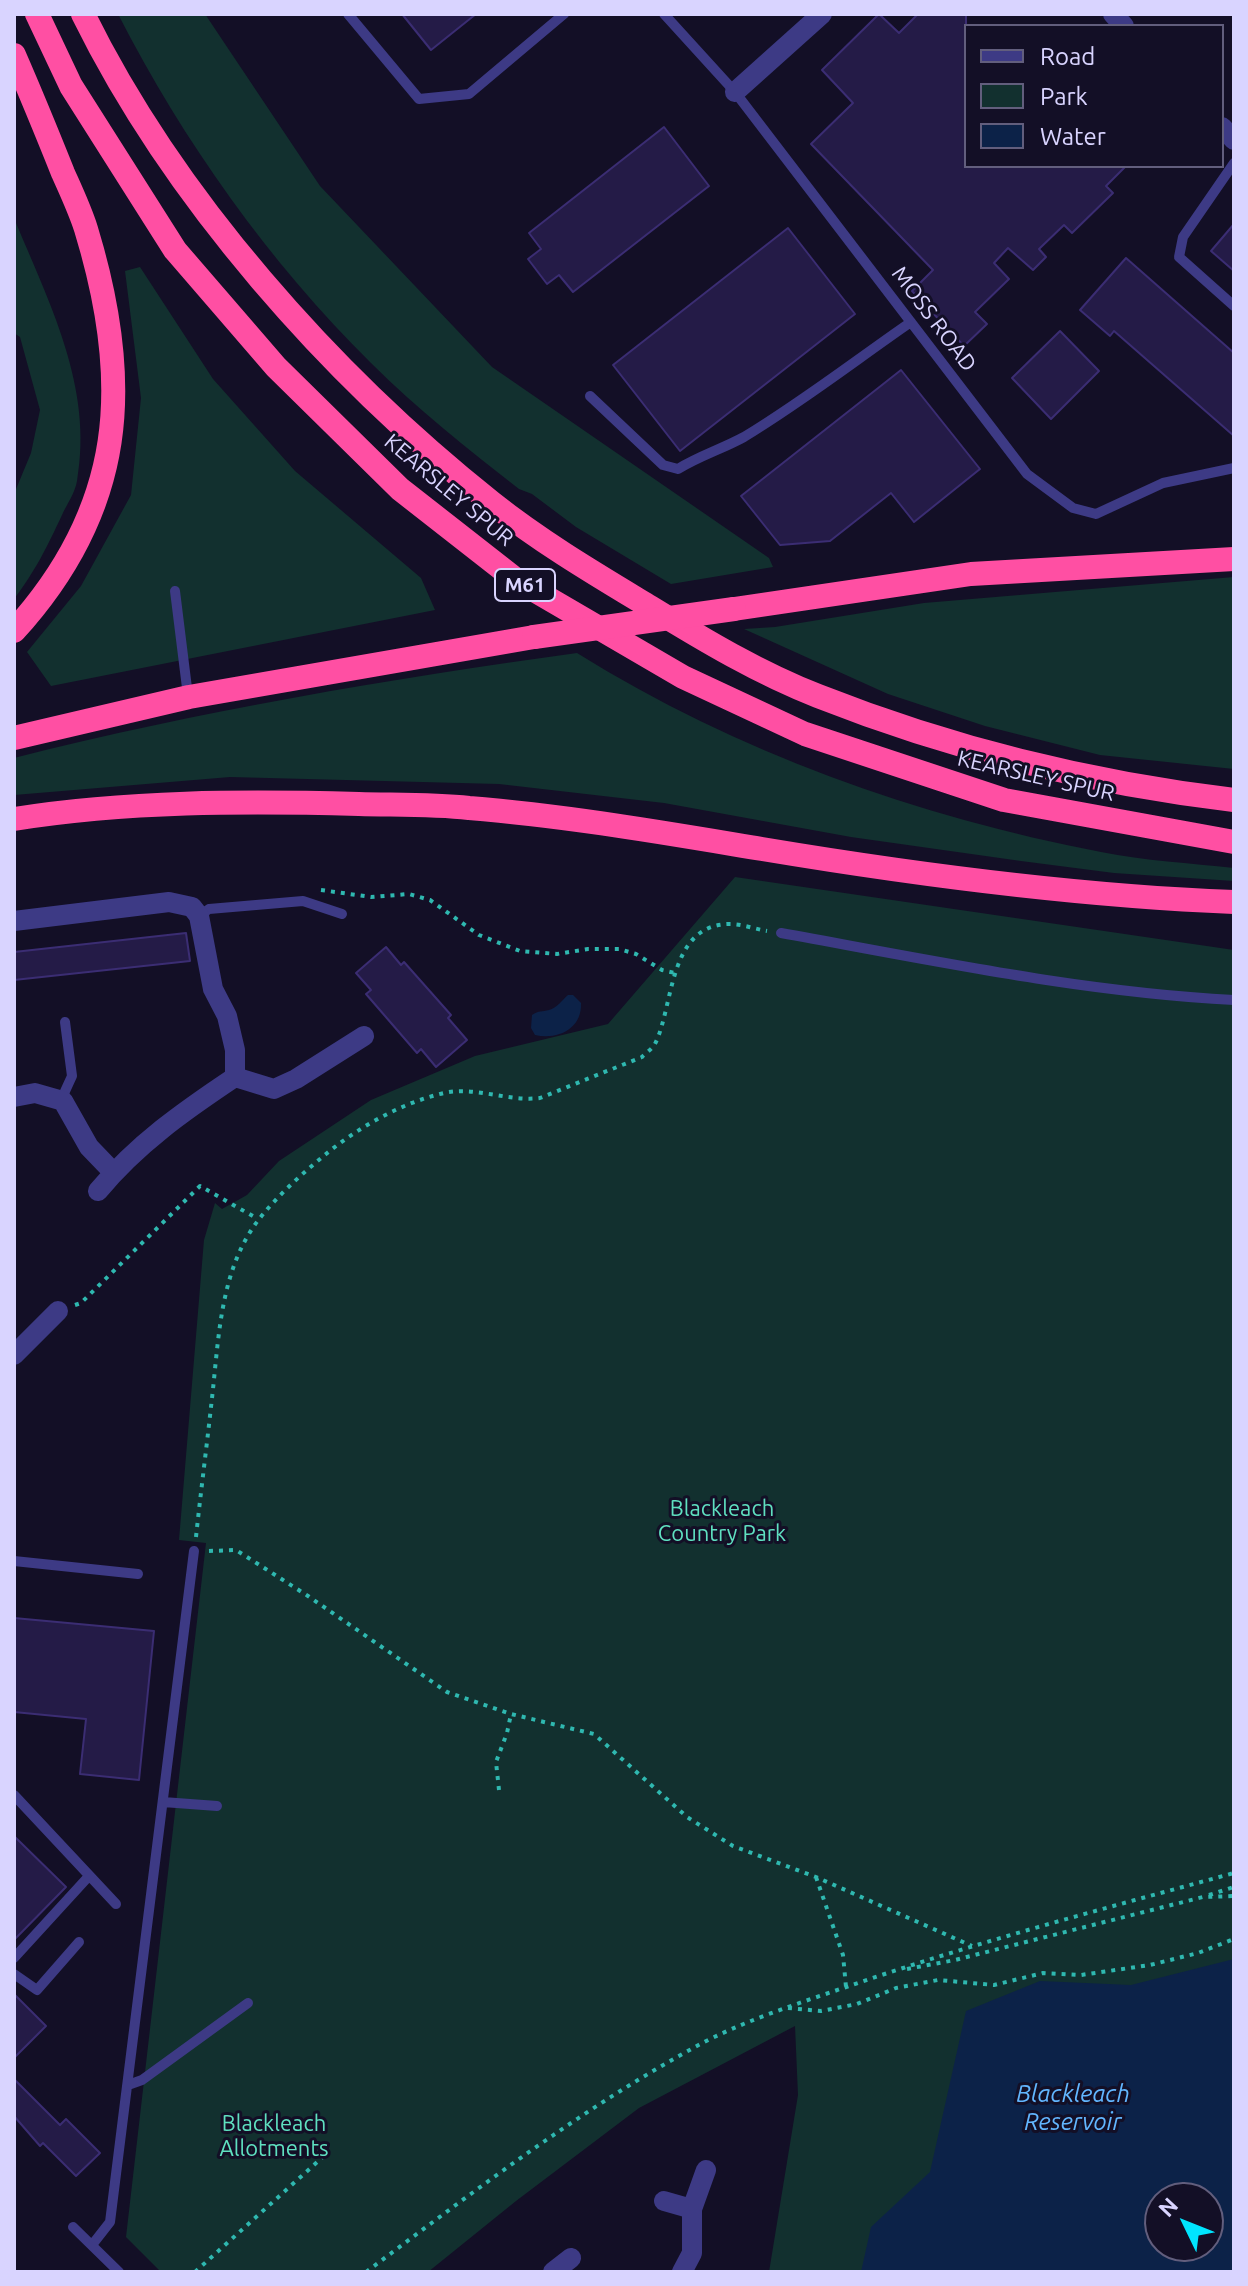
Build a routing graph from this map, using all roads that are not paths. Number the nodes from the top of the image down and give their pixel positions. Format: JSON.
{"nodes":[{"id":1,"x":37,"y":14,"type":"edge"},
{"id":2,"x":83,"y":14,"type":"edge"},
{"id":3,"x":348,"y":14,"type":"edge"},
{"id":4,"x":564,"y":14,"type":"edge"},
{"id":5,"x":664,"y":14,"type":"edge"},
{"id":6,"x":822,"y":14,"type":"edge"},
{"id":7,"x":14,"y":55,"type":"edge"},
{"id":8,"x":735,"y":92,"type":"junction"},
{"id":9,"x":1234,"y":163,"type":"edge"},
{"id":10,"x":1234,"y":306,"type":"edge"},
{"id":11,"x":911,"y":322,"type":"junction"},
{"id":12,"x":590,"y":396,"type":"dead end"},
{"id":13,"x":1234,"y":468,"type":"edge"},
{"id":14,"x":1234,"y":559,"type":"edge"},
{"id":15,"x":175,"y":591,"type":"dead end"},
{"id":16,"x":14,"y":631,"type":"edge"},
{"id":17,"x":189,"y":697,"type":"junction"},
{"id":18,"x":14,"y":738,"type":"edge"},
{"id":19,"x":1234,"y":800,"type":"edge"},
{"id":20,"x":14,"y":819,"type":"edge"},
{"id":21,"x":1234,"y":842,"type":"edge"},
{"id":22,"x":1234,"y":902,"type":"edge"},
{"id":23,"x":342,"y":914,"type":"dead end"},
{"id":24,"x":199,"y":916,"type":"junction"},
{"id":25,"x":14,"y":921,"type":"edge"},
{"id":26,"x":781,"y":933,"type":"road end"},
{"id":27,"x":1234,"y":1000,"type":"edge"},
{"id":28,"x":65,"y":1022,"type":"dead end"},
{"id":29,"x":364,"y":1036,"type":"dead end"},
{"id":30,"x":235,"y":1077,"type":"junction"},
{"id":31,"x":14,"y":1097,"type":"edge"},
{"id":32,"x":61,"y":1100,"type":"junction"},
{"id":33,"x":114,"y":1173,"type":"junction"},
{"id":34,"x":98,"y":1191,"type":"dead end"},
{"id":35,"x":58,"y":1311,"type":"road end"},
{"id":36,"x":14,"y":1355,"type":"edge"},
{"id":37,"x":194,"y":1551,"type":"road end"},
{"id":38,"x":14,"y":1561,"type":"edge"},
{"id":39,"x":138,"y":1574,"type":"dead end"},
{"id":40,"x":14,"y":1795,"type":"edge"},
{"id":41,"x":163,"y":1802,"type":"junction"},
{"id":42,"x":217,"y":1806,"type":"dead end"},
{"id":43,"x":89,"y":1876,"type":"junction"},
{"id":44,"x":116,"y":1904,"type":"dead end"},
{"id":45,"x":79,"y":1942,"type":"dead end"},
{"id":46,"x":14,"y":1958,"type":"edge"},
{"id":47,"x":14,"y":1974,"type":"edge"},
{"id":48,"x":248,"y":2003,"type":"dead end"},
{"id":49,"x":128,"y":2085,"type":"junction"},
{"id":50,"x":706,"y":2170,"type":"dead end"},
{"id":51,"x":664,"y":2201,"type":"dead end"},
{"id":52,"x":692,"y":2209,"type":"junction"},
{"id":53,"x":73,"y":2227,"type":"dead end"},
{"id":54,"x":92,"y":2245,"type":"junction"},
{"id":55,"x":571,"y":2258,"type":"dead end"},
{"id":56,"x":119,"y":2272,"type":"edge"},
{"id":57,"x":553,"y":2272,"type":"edge"},
{"id":58,"x":682,"y":2272,"type":"edge"}],
"edges":[{"from":1,"to":21,"type":"highway","name":"KEARSLEY SPUR","number":"M61"},
{"from":2,"to":19,"type":"highway","name":"KEARSLEY SPUR","number":"M61"},
{"from":3,"to":4,"type":"lane"},
{"from":5,"to":8,"type":"lane","name":"MOSS ROAD"},
{"from":6,"to":8,"type":"street"},
{"from":7,"to":16,"type":"highway"},
{"from":8,"to":11,"type":"lane","name":"MOSS ROAD"},
{"from":9,"to":10,"type":"lane"},
{"from":11,"to":12,"type":"lane"},
{"from":11,"to":13,"type":"lane","name":"MOSS ROAD"},
{"from":14,"to":17,"type":"highway","number":"M61","bridge":true},
{"from":15,"to":17,"type":"lane"},
{"from":17,"to":18,"type":"highway","number":"M61"},
{"from":20,"to":22,"type":"highway"},
{"from":23,"to":24,"type":"lane"},
{"from":24,"to":25,"type":"street"},
{"from":24,"to":30,"type":"street"},
{"from":26,"to":27,"type":"lane"},
{"from":28,"to":32,"type":"lane"},
{"from":29,"to":30,"type":"street"},
{"from":30,"to":33,"type":"street"},
{"from":31,"to":32,"type":"street"},
{"from":32,"to":33,"type":"street"},
{"from":33,"to":34,"type":"street"},
{"from":35,"to":36,"type":"street"},
{"from":37,"to":41,"type":"lane"},
{"from":38,"to":39,"type":"lane"},
{"from":40,"to":43,"type":"lane"},
{"from":41,"to":42,"type":"lane"},
{"from":41,"to":49,"type":"lane"},
{"from":43,"to":44,"type":"lane"},
{"from":43,"to":46,"type":"lane"},
{"from":45,"to":47,"type":"lane"},
{"from":48,"to":49,"type":"lane"},
{"from":49,"to":54,"type":"lane"},
{"from":50,"to":52,"type":"street"},
{"from":51,"to":52,"type":"street"},
{"from":52,"to":58,"type":"street"},
{"from":53,"to":54,"type":"lane"},
{"from":54,"to":56,"type":"lane"},
{"from":55,"to":57,"type":"street"}]}
